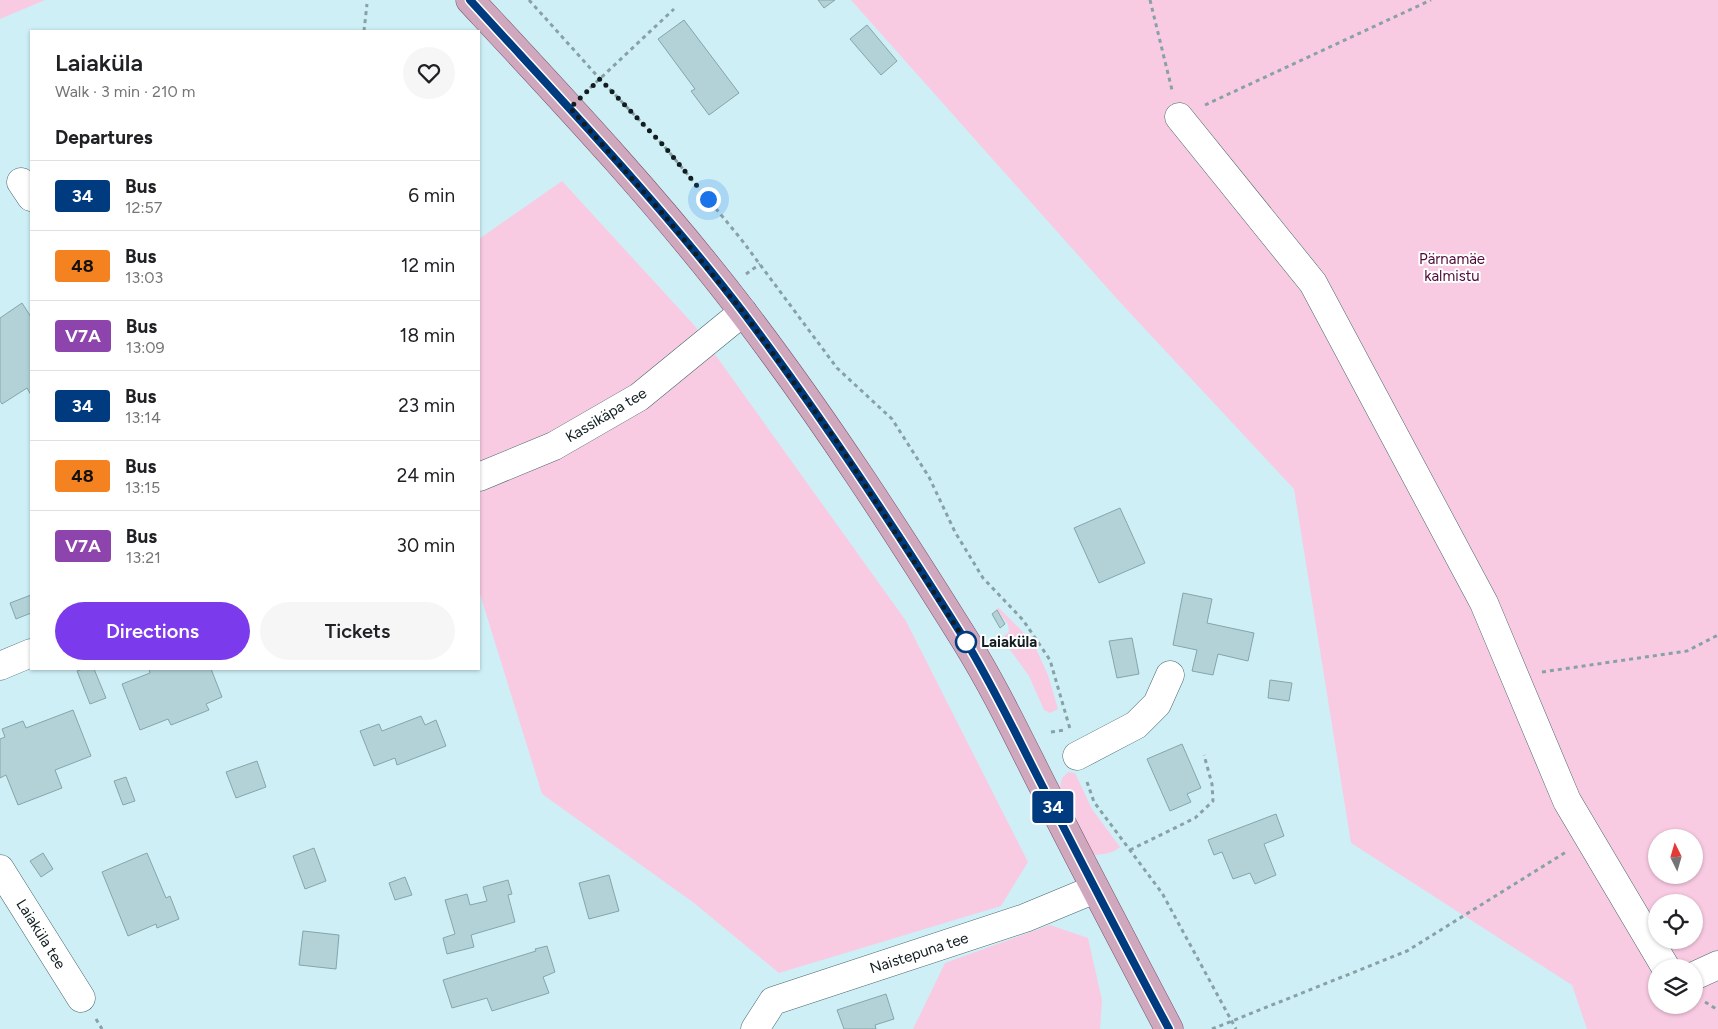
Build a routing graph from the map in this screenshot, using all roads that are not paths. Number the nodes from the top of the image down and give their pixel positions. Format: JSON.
{"nodes":[{"id":1,"x":470,"y":0,"type":"edge"},
{"id":2,"x":1179,"y":117,"type":"road end"},
{"id":3,"x":743,"y":312,"type":"junction"},
{"id":4,"x":480,"y":477,"type":"edge"},
{"id":5,"x":30,"y":652,"type":"edge"},
{"id":6,"x":0,"y":666,"type":"edge"},
{"id":7,"x":1170,"y":675,"type":"dead end"},
{"id":8,"x":1077,"y":756,"type":"road end"},
{"id":9,"x":0,"y":869,"type":"edge"},
{"id":10,"x":1094,"y":889,"type":"junction"},
{"id":11,"x":1661,"y":959,"type":"edge"},
{"id":12,"x":1718,"y":964,"type":"edge"},
{"id":13,"x":1703,"y":972,"type":"edge"},
{"id":14,"x":81,"y":998,"type":"dead end"},
{"id":15,"x":755,"y":1029,"type":"edge"},
{"id":16,"x":1169,"y":1029,"type":"edge"}],
"edges":[{"from":1,"to":3,"type":"main road"},
{"from":2,"to":11,"type":"street"},
{"from":3,"to":4,"type":"street","name":"Kassikäpa tee"},
{"from":3,"to":10,"type":"main road"},
{"from":5,"to":6,"type":"street"},
{"from":7,"to":8,"type":"street"},
{"from":9,"to":14,"type":"street","name":"Laiaküla tee"},
{"from":10,"to":15,"type":"street","name":"Naistepuna tee"},
{"from":10,"to":16,"type":"main road"},
{"from":12,"to":13,"type":"street"}]}
